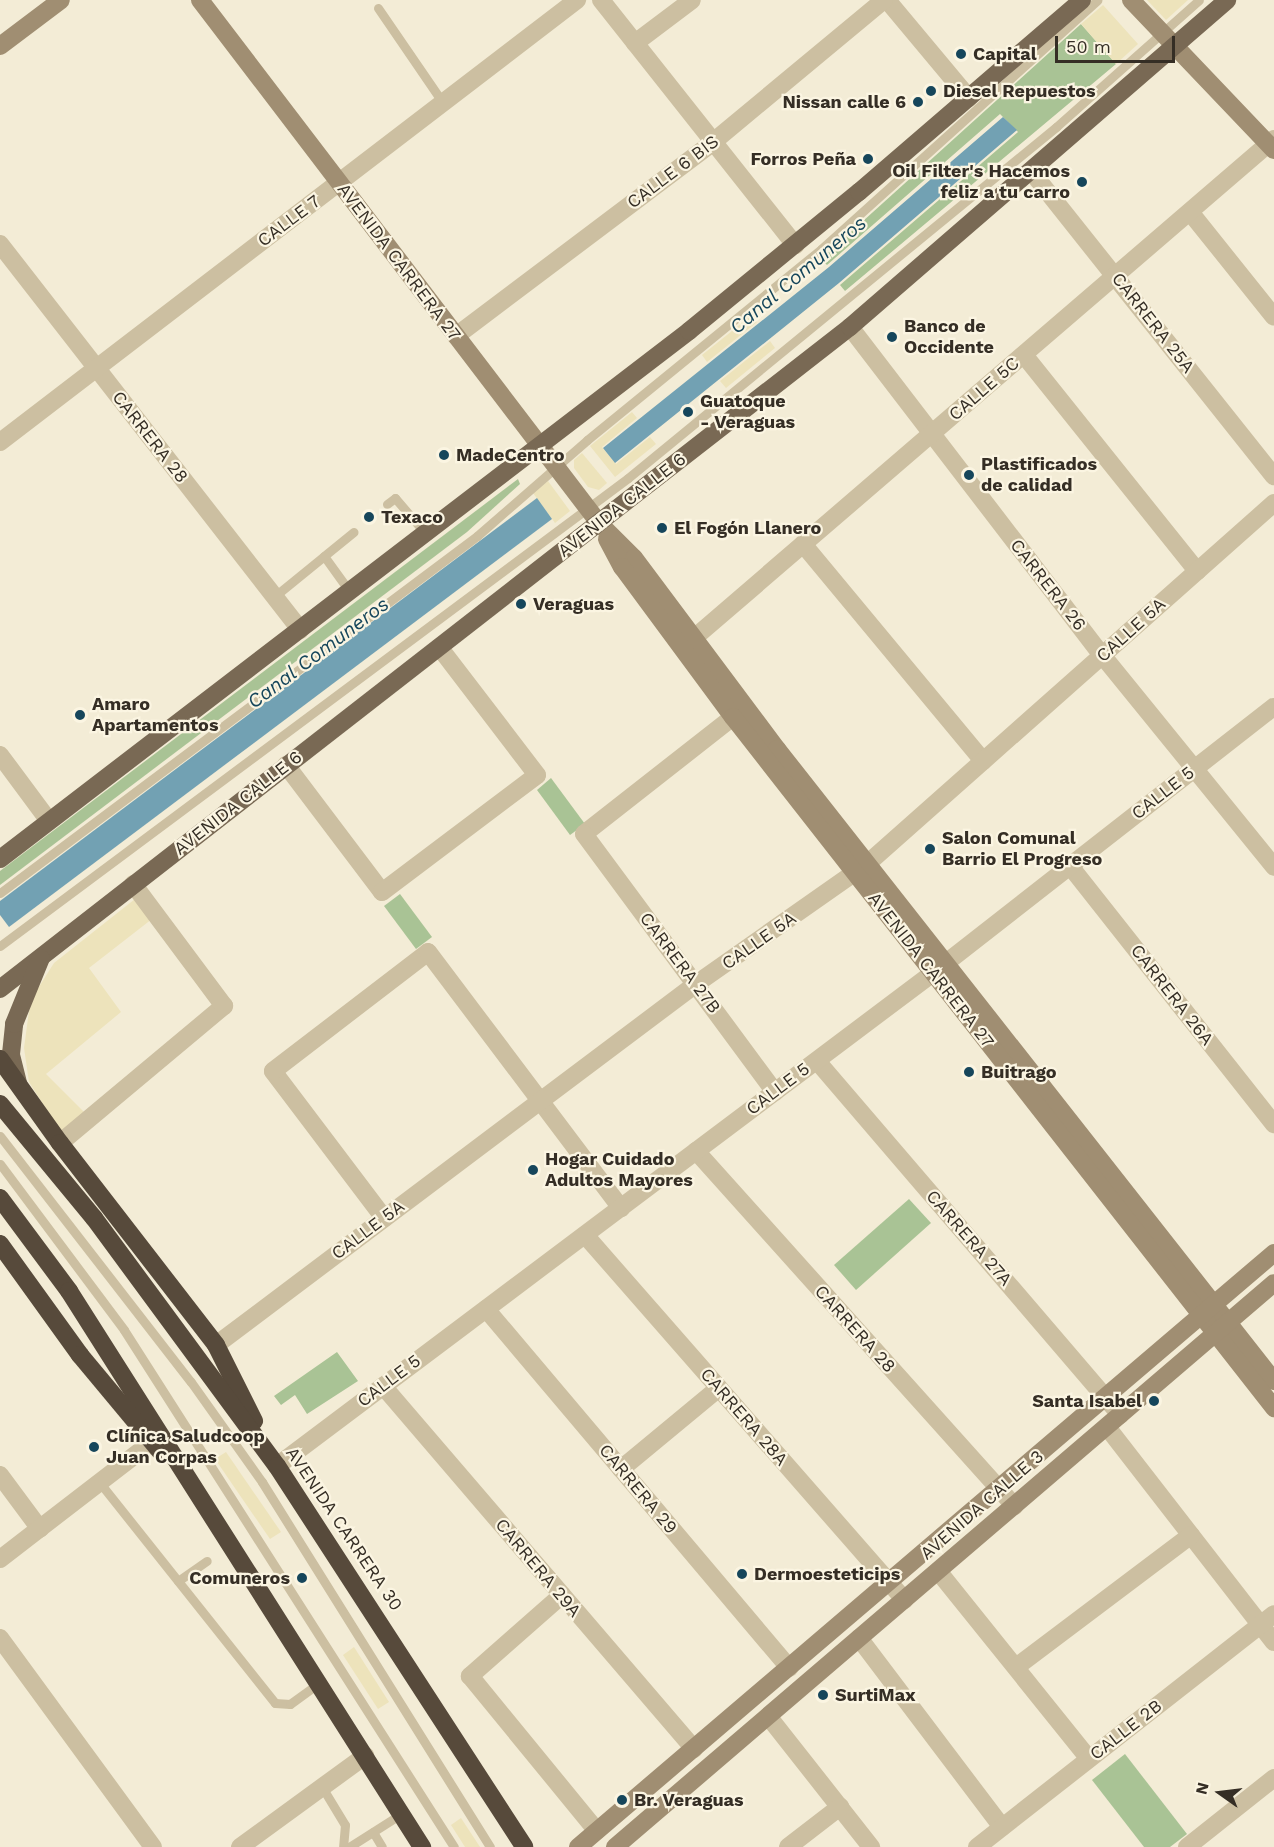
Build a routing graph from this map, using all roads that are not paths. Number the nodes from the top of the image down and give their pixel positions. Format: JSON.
{"nodes":[{"id":1,"x":61,"y":0,"type":"edge"},
{"id":2,"x":200,"y":0,"type":"edge"},
{"id":3,"x":577,"y":0,"type":"edge"},
{"id":4,"x":601,"y":0,"type":"edge"},
{"id":5,"x":692,"y":0,"type":"edge"},
{"id":6,"x":886,"y":0,"type":"edge"},
{"id":7,"x":1082,"y":0,"type":"edge"},
{"id":8,"x":1098,"y":0,"type":"edge"},
{"id":9,"x":1131,"y":0,"type":"edge"},
{"id":10,"x":1199,"y":0,"type":"edge"},
{"id":11,"x":1227,"y":0,"type":"edge"},
{"id":12,"x":378,"y":8,"type":"dead end"},
{"id":13,"x":1168,"y":39,"type":"junction"},
{"id":14,"x":635,"y":43,"type":"junction"},
{"id":15,"x":0,"y":46,"type":"edge"},
{"id":16,"x":969,"y":98,"type":"junction"},
{"id":17,"x":443,"y":102,"type":"junction"},
{"id":18,"x":712,"y":142,"type":"junction"},
{"id":19,"x":1272,"y":144,"type":"edge"},
{"id":20,"x":1031,"y":171,"type":"junction"},
{"id":21,"x":339,"y":183,"type":"junction"},
{"id":22,"x":1190,"y":212,"type":"junction"},
{"id":23,"x":0,"y":244,"type":"edge"},
{"id":24,"x":795,"y":245,"type":"junction"},
{"id":25,"x":1116,"y":275,"type":"junction"},
{"id":26,"x":1274,"y":317,"type":"edge"},
{"id":27,"x":850,"y":327,"type":"junction"},
{"id":28,"x":456,"y":336,"type":"junction"},
{"id":29,"x":1024,"y":355,"type":"junction"},
{"id":30,"x":96,"y":369,"type":"junction"},
{"id":31,"x":932,"y":434,"type":"junction"},
{"id":32,"x":0,"y":442,"type":"edge"},
{"id":33,"x":540,"y":446,"type":"junction"},
{"id":34,"x":556,"y":467,"type":"junction"},
{"id":35,"x":1274,"y":476,"type":"edge"},
{"id":36,"x":1274,"y":503,"type":"edge"},
{"id":37,"x":387,"y":504,"type":"dead end"},
{"id":38,"x":587,"y":508,"type":"junction"},
{"id":39,"x":599,"y":523,"type":"junction"},
{"id":40,"x":354,"y":531,"type":"dead end"},
{"id":41,"x":426,"y":534,"type":"junction"},
{"id":42,"x":803,"y":544,"type":"junction"},
{"id":43,"x":324,"y":556,"type":"junction"},
{"id":44,"x":1197,"y":572,"type":"junction"},
{"id":45,"x":350,"y":592,"type":"junction"},
{"id":46,"x":275,"y":596,"type":"junction"},
{"id":47,"x":301,"y":630,"type":"junction"},
{"id":48,"x":694,"y":638,"type":"junction"},
{"id":49,"x":439,"y":647,"type":"junction"},
{"id":50,"x":1102,"y":655,"type":"junction"},
{"id":51,"x":1274,"y":707,"type":"edge"},
{"id":52,"x":733,"y":717,"type":"junction"},
{"id":53,"x":0,"y":755,"type":"edge"},
{"id":54,"x":984,"y":761,"type":"junction"},
{"id":55,"x":286,"y":765,"type":"junction"},
{"id":56,"x":1194,"y":769,"type":"junction"},
{"id":57,"x":50,"y":821,"type":"junction"},
{"id":58,"x":0,"y":859,"type":"edge"},
{"id":59,"x":1070,"y":866,"type":"junction"},
{"id":60,"x":1274,"y":867,"type":"edge"},
{"id":61,"x":861,"y":868,"type":"junction"},
{"id":62,"x":133,"y":884,"type":"junction"},
{"id":63,"x":0,"y":893,"type":"edge"},
{"id":64,"x":0,"y":946,"type":"edge"},
{"id":65,"x":43,"y":953,"type":"junction"},
{"id":66,"x":939,"y":968,"type":"junction"},
{"id":67,"x":696,"y":984,"type":"junction"},
{"id":68,"x":0,"y":989,"type":"edge"},
{"id":69,"x":0,"y":1059,"type":"edge"},
{"id":70,"x":817,"y":1060,"type":"junction"},
{"id":71,"x":18,"y":1084,"type":"junction"},
{"id":72,"x":775,"y":1092,"type":"junction"},
{"id":73,"x":540,"y":1101,"type":"junction"},
{"id":74,"x":0,"y":1104,"type":"edge"},
{"id":75,"x":1274,"y":1124,"type":"edge"},
{"id":76,"x":0,"y":1136,"type":"edge"},
{"id":77,"x":60,"y":1143,"type":"junction"},
{"id":78,"x":696,"y":1151,"type":"junction"},
{"id":79,"x":0,"y":1164,"type":"edge"},
{"id":80,"x":0,"y":1198,"type":"edge"},
{"id":81,"x":621,"y":1208,"type":"junction"},
{"id":82,"x":384,"y":1218,"type":"junction"},
{"id":83,"x":585,"y":1234,"type":"junction"},
{"id":84,"x":0,"y":1244,"type":"edge"},
{"id":85,"x":1274,"y":1253,"type":"edge"},
{"id":86,"x":1274,"y":1283,"type":"edge"},
{"id":87,"x":486,"y":1309,"type":"junction"},
{"id":88,"x":1208,"y":1310,"type":"junction"},
{"id":89,"x":1222,"y":1328,"type":"junction"},
{"id":90,"x":216,"y":1345,"type":"junction"},
{"id":91,"x":1274,"y":1381,"type":"edge"},
{"id":92,"x":383,"y":1386,"type":"junction"},
{"id":93,"x":719,"y":1389,"type":"junction"},
{"id":94,"x":1106,"y":1398,"type":"junction"},
{"id":95,"x":1274,"y":1408,"type":"edge"},
{"id":96,"x":1114,"y":1421,"type":"junction"},
{"id":97,"x":152,"y":1442,"type":"junction"},
{"id":98,"x":277,"y":1466,"type":"junction"},
{"id":99,"x":621,"y":1469,"type":"junction"},
{"id":100,"x":0,"y":1475,"type":"edge"},
{"id":101,"x":100,"y":1483,"type":"junction"},
{"id":102,"x":999,"y":1490,"type":"junction"},
{"id":103,"x":1014,"y":1506,"type":"junction"},
{"id":104,"x":213,"y":1514,"type":"junction"},
{"id":105,"x":40,"y":1528,"type":"junction"},
{"id":106,"x":1191,"y":1535,"type":"junction"},
{"id":107,"x":0,"y":1559,"type":"edge"},
{"id":108,"x":207,"y":1561,"type":"dead end"},
{"id":109,"x":938,"y":1570,"type":"junction"},
{"id":110,"x":178,"y":1581,"type":"junction"},
{"id":111,"x":890,"y":1584,"type":"junction"},
{"id":112,"x":562,"y":1595,"type":"junction"},
{"id":113,"x":904,"y":1600,"type":"junction"},
{"id":114,"x":1267,"y":1619,"type":"edge"},
{"id":115,"x":0,"y":1638,"type":"edge"},
{"id":116,"x":859,"y":1638,"type":"junction"},
{"id":117,"x":1274,"y":1642,"type":"edge"},
{"id":118,"x":1016,"y":1667,"type":"junction"},
{"id":119,"x":789,"y":1668,"type":"junction"},
{"id":120,"x":319,"y":1683,"type":"junction"},
{"id":121,"x":768,"y":1716,"type":"junction"},
{"id":122,"x":694,"y":1749,"type":"junction"},
{"id":123,"x":365,"y":1756,"type":"junction"},
{"id":124,"x":1089,"y":1759,"type":"junction"},
{"id":125,"x":1274,"y":1778,"type":"edge"},
{"id":126,"x":322,"y":1787,"type":"junction"},
{"id":127,"x":840,"y":1807,"type":"junction"},
{"id":128,"x":401,"y":1814,"type":"junction"},
{"id":129,"x":1002,"y":1827,"type":"junction"},
{"id":130,"x":597,"y":1831,"type":"junction"},
{"id":131,"x":373,"y":1832,"type":"junction"},
{"id":132,"x":153,"y":1847,"type":"edge"},
{"id":133,"x":240,"y":1847,"type":"edge"},
{"id":134,"x":343,"y":1847,"type":"edge"},
{"id":135,"x":349,"y":1847,"type":"edge"},
{"id":136,"x":382,"y":1847,"type":"edge"},
{"id":137,"x":422,"y":1847,"type":"edge"},
{"id":138,"x":454,"y":1847,"type":"edge"},
{"id":139,"x":490,"y":1847,"type":"edge"},
{"id":140,"x":524,"y":1847,"type":"edge"},
{"id":141,"x":578,"y":1847,"type":"edge"},
{"id":142,"x":615,"y":1847,"type":"edge"},
{"id":143,"x":788,"y":1847,"type":"edge"},
{"id":144,"x":871,"y":1847,"type":"edge"},
{"id":145,"x":977,"y":1847,"type":"edge"},
{"id":146,"x":1187,"y":1847,"type":"edge"}],
"edges":[{"from":1,"to":15,"type":"main road"},
{"from":2,"to":21,"type":"main road","name":"AVENIDA CARRERA 27"},
{"from":3,"to":17,"type":"street","name":"CALLE 7"},
{"from":4,"to":14,"type":"street"},
{"from":5,"to":14,"type":"street"},
{"from":6,"to":16,"type":"street"},
{"from":6,"to":18,"type":"street","name":"CALLE 6 BIS"},
{"from":7,"to":16,"type":"main road"},
{"from":8,"to":34,"type":"lane"},
{"from":9,"to":13,"type":"main road"},
{"from":10,"to":13,"type":"lane"},
{"from":11,"to":13,"type":"main road","name":"AVENIDA CALLE 6"},
{"from":12,"to":17,"type":"lane"},
{"from":13,"to":19,"type":"main road"},
{"from":13,"to":20,"type":"main road","name":"AVENIDA CALLE 6"},
{"from":13,"to":38,"type":"lane"},
{"from":14,"to":18,"type":"street"},
{"from":16,"to":24,"type":"main road"},
{"from":17,"to":21,"type":"street","name":"CALLE 7"},
{"from":18,"to":24,"type":"street"},
{"from":18,"to":28,"type":"street","name":"CALLE 6 BIS"},
{"from":19,"to":22,"type":"street","name":"CALLE 5C"},
{"from":20,"to":25,"type":"street","name":"CARRERA 25A"},
{"from":20,"to":27,"type":"main road","name":"AVENIDA CALLE 6"},
{"from":21,"to":28,"type":"main road","name":"AVENIDA CARRERA 27"},
{"from":21,"to":30,"type":"street","name":"CALLE 7"},
{"from":22,"to":25,"type":"street","name":"CALLE 5C"},
{"from":22,"to":26,"type":"street"},
{"from":23,"to":30,"type":"street","name":"CARRERA 28"},
{"from":24,"to":33,"type":"main road"},
{"from":25,"to":29,"type":"street","name":"CALLE 5C"},
{"from":25,"to":35,"type":"street","name":"CARRERA 25A"},
{"from":27,"to":31,"type":"street","name":"CARRERA 26"},
{"from":27,"to":39,"type":"main road","name":"AVENIDA CALLE 6"},
{"from":28,"to":33,"type":"main road","name":"AVENIDA CARRERA 27"},
{"from":29,"to":31,"type":"street","name":"CALLE 5C"},
{"from":29,"to":44,"type":"street"},
{"from":30,"to":32,"type":"street","name":"CALLE 7"},
{"from":30,"to":46,"type":"street","name":"CARRERA 28"},
{"from":31,"to":42,"type":"street","name":"CALLE 5C"},
{"from":31,"to":50,"type":"street","name":"CARRERA 26"},
{"from":33,"to":34,"type":"main road","name":"AVENIDA CARRERA 27"},
{"from":33,"to":41,"type":"main road"},
{"from":34,"to":38,"type":"main road","name":"AVENIDA CARRERA 27"},
{"from":34,"to":63,"type":"lane"},
{"from":36,"to":44,"type":"street","name":"CALLE 5A"},
{"from":37,"to":41,"type":"lane"},
{"from":38,"to":39,"type":"main road","name":"AVENIDA CARRERA 27"},
{"from":38,"to":64,"type":"lane"},
{"from":39,"to":48,"type":"main road","name":"AVENIDA CARRERA 27"},
{"from":39,"to":49,"type":"main road","name":"AVENIDA CALLE 6"},
{"from":39,"to":52,"type":"main road","name":"AVENIDA CARRERA 27"},
{"from":40,"to":43,"type":"lane"},
{"from":41,"to":45,"type":"main road"},
{"from":42,"to":48,"type":"street","name":"CALLE 5C"},
{"from":42,"to":54,"type":"street"},
{"from":43,"to":45,"type":"lane"},
{"from":43,"to":46,"type":"lane"},
{"from":44,"to":50,"type":"street","name":"CALLE 5A"},
{"from":45,"to":47,"type":"main road"},
{"from":46,"to":47,"type":"street","name":"CARRERA 28"},
{"from":47,"to":57,"type":"main road"},
{"from":48,"to":61,"type":"main road","name":"AVENIDA CARRERA 27"},
{"from":49,"to":55,"type":"main road","name":"AVENIDA CALLE 6"},
{"from":49,"to":55,"type":"street"},
{"from":50,"to":54,"type":"street","name":"CALLE 5A"},
{"from":50,"to":56,"type":"street","name":"CARRERA 26"},
{"from":51,"to":56,"type":"street","name":"CALLE 5"},
{"from":52,"to":61,"type":"main road","name":"AVENIDA CARRERA 27"},
{"from":52,"to":67,"type":"street","name":"CARRERA 27B"},
{"from":53,"to":57,"type":"street"},
{"from":54,"to":61,"type":"street","name":"CALLE 5A"},
{"from":55,"to":62,"type":"main road","name":"AVENIDA CALLE 6"},
{"from":56,"to":59,"type":"street","name":"CALLE 5"},
{"from":56,"to":60,"type":"street","name":"CARRERA 26"},
{"from":57,"to":58,"type":"main road"},
{"from":59,"to":66,"type":"street","name":"CALLE 5"},
{"from":59,"to":75,"type":"street","name":"CARRERA 26A"},
{"from":61,"to":66,"type":"main road","name":"AVENIDA CARRERA 27"},
{"from":61,"to":67,"type":"street","name":"CALLE 5A"},
{"from":62,"to":65,"type":"main road","name":"AVENIDA CALLE 6"},
{"from":62,"to":77,"type":"street"},
{"from":65,"to":68,"type":"main road","name":"AVENIDA CALLE 6"},
{"from":65,"to":71,"type":"main road"},
{"from":66,"to":70,"type":"street","name":"CALLE 5"},
{"from":66,"to":88,"type":"main road","name":"AVENIDA CARRERA 27"},
{"from":67,"to":72,"type":"street","name":"CARRERA 27B"},
{"from":67,"to":73,"type":"street","name":"CALLE 5A"},
{"from":69,"to":71,"type":"highway"},
{"from":70,"to":72,"type":"street","name":"CALLE 5"},
{"from":70,"to":94,"type":"street","name":"CARRERA 27A"},
{"from":71,"to":77,"type":"highway"},
{"from":72,"to":78,"type":"street","name":"CALLE 5"},
{"from":73,"to":81,"type":"street"},
{"from":73,"to":82,"type":"street","name":"CALLE 5A"},
{"from":73,"to":82,"type":"street"},
{"from":74,"to":98,"type":"highway","name":"AVENIDA CARRERA 30"},
{"from":76,"to":139,"type":"lane"},
{"from":77,"to":90,"type":"highway"},
{"from":78,"to":81,"type":"street","name":"CALLE 5"},
{"from":78,"to":102,"type":"street","name":"CARRERA 28"},
{"from":79,"to":138,"type":"lane"},
{"from":80,"to":104,"type":"highway"},
{"from":81,"to":83,"type":"street","name":"CALLE 5"},
{"from":82,"to":90,"type":"street","name":"CALLE 5A"},
{"from":83,"to":87,"type":"street","name":"CALLE 5"},
{"from":83,"to":93,"type":"street","name":"CARRERA 28A"},
{"from":84,"to":97,"type":"highway"},
{"from":85,"to":88,"type":"main road","name":"AVENIDA CALLE 3"},
{"from":86,"to":89,"type":"main road","name":"AVENIDA CALLE 3"},
{"from":87,"to":92,"type":"street","name":"CALLE 5"},
{"from":87,"to":99,"type":"street","name":"CARRERA 29"},
{"from":88,"to":89,"type":"main road","name":"AVENIDA CARRERA 27"},
{"from":88,"to":94,"type":"main road","name":"AVENIDA CALLE 3"},
{"from":89,"to":91,"type":"main road","name":"AVENIDA CARRERA 27"},
{"from":89,"to":95,"type":"main road","name":"AVENIDA CARRERA 27"},
{"from":89,"to":96,"type":"main road","name":"AVENIDA CALLE 3"},
{"from":90,"to":98,"type":"highway"},
{"from":92,"to":98,"type":"street","name":"CALLE 5"},
{"from":92,"to":112,"type":"street","name":"CARRERA 29A"},
{"from":93,"to":99,"type":"street"},
{"from":93,"to":111,"type":"street","name":"CARRERA 28A"},
{"from":94,"to":96,"type":"street","name":"CARRERA 27A"},
{"from":94,"to":102,"type":"main road","name":"AVENIDA CALLE 3"},
{"from":96,"to":103,"type":"main road","name":"AVENIDA CALLE 3"},
{"from":96,"to":106,"type":"street","name":"CARRERA 27A"},
{"from":97,"to":101,"type":"street"},
{"from":97,"to":104,"type":"highway"},
{"from":98,"to":140,"type":"highway","name":"AVENIDA CARRERA 30"},
{"from":99,"to":119,"type":"street","name":"CARRERA 29"},
{"from":100,"to":105,"type":"street"},
{"from":101,"to":105,"type":"street"},
{"from":101,"to":110,"type":"lane"},
{"from":102,"to":103,"type":"street","name":"CARRERA 28"},
{"from":102,"to":111,"type":"main road","name":"AVENIDA CALLE 3"},
{"from":103,"to":109,"type":"main road","name":"AVENIDA CALLE 3"},
{"from":104,"to":120,"type":"highway"},
{"from":105,"to":107,"type":"street"},
{"from":106,"to":114,"type":"street","name":"CARRERA 27A"},
{"from":106,"to":118,"type":"street"},
{"from":108,"to":110,"type":"lane"},
{"from":109,"to":113,"type":"main road","name":"AVENIDA CALLE 3"},
{"from":109,"to":118,"type":"street"},
{"from":110,"to":120,"type":"lane"},
{"from":111,"to":113,"type":"street","name":"CARRERA 28A"},
{"from":111,"to":119,"type":"main road","name":"AVENIDA CALLE 3"},
{"from":112,"to":122,"type":"street","name":"CARRERA 29A"},
{"from":112,"to":130,"type":"street"},
{"from":113,"to":116,"type":"main road","name":"AVENIDA CALLE 3"},
{"from":114,"to":117,"type":"street","name":"CARRERA 27A"},
{"from":114,"to":124,"type":"street","name":"CALLE 2B"},
{"from":115,"to":132,"type":"street"},
{"from":116,"to":121,"type":"main road","name":"AVENIDA CALLE 3"},
{"from":116,"to":129,"type":"street"},
{"from":118,"to":124,"type":"street"},
{"from":119,"to":122,"type":"main road","name":"AVENIDA CALLE 3"},
{"from":120,"to":123,"type":"highway"},
{"from":121,"to":127,"type":"street"},
{"from":121,"to":142,"type":"main road","name":"AVENIDA CALLE 3"},
{"from":122,"to":130,"type":"main road","name":"AVENIDA CALLE 3"},
{"from":123,"to":126,"type":"street"},
{"from":123,"to":128,"type":"highway"},
{"from":124,"to":129,"type":"street","name":"CALLE 2B"},
{"from":125,"to":146,"type":"street"},
{"from":126,"to":133,"type":"street"},
{"from":126,"to":134,"type":"lane"},
{"from":127,"to":143,"type":"street"},
{"from":127,"to":144,"type":"street"},
{"from":128,"to":131,"type":"lane"},
{"from":128,"to":137,"type":"highway"},
{"from":129,"to":145,"type":"street","name":"CALLE 2B"},
{"from":130,"to":141,"type":"main road","name":"AVENIDA CALLE 3"},
{"from":131,"to":135,"type":"lane"},
{"from":131,"to":136,"type":"lane"}]}
